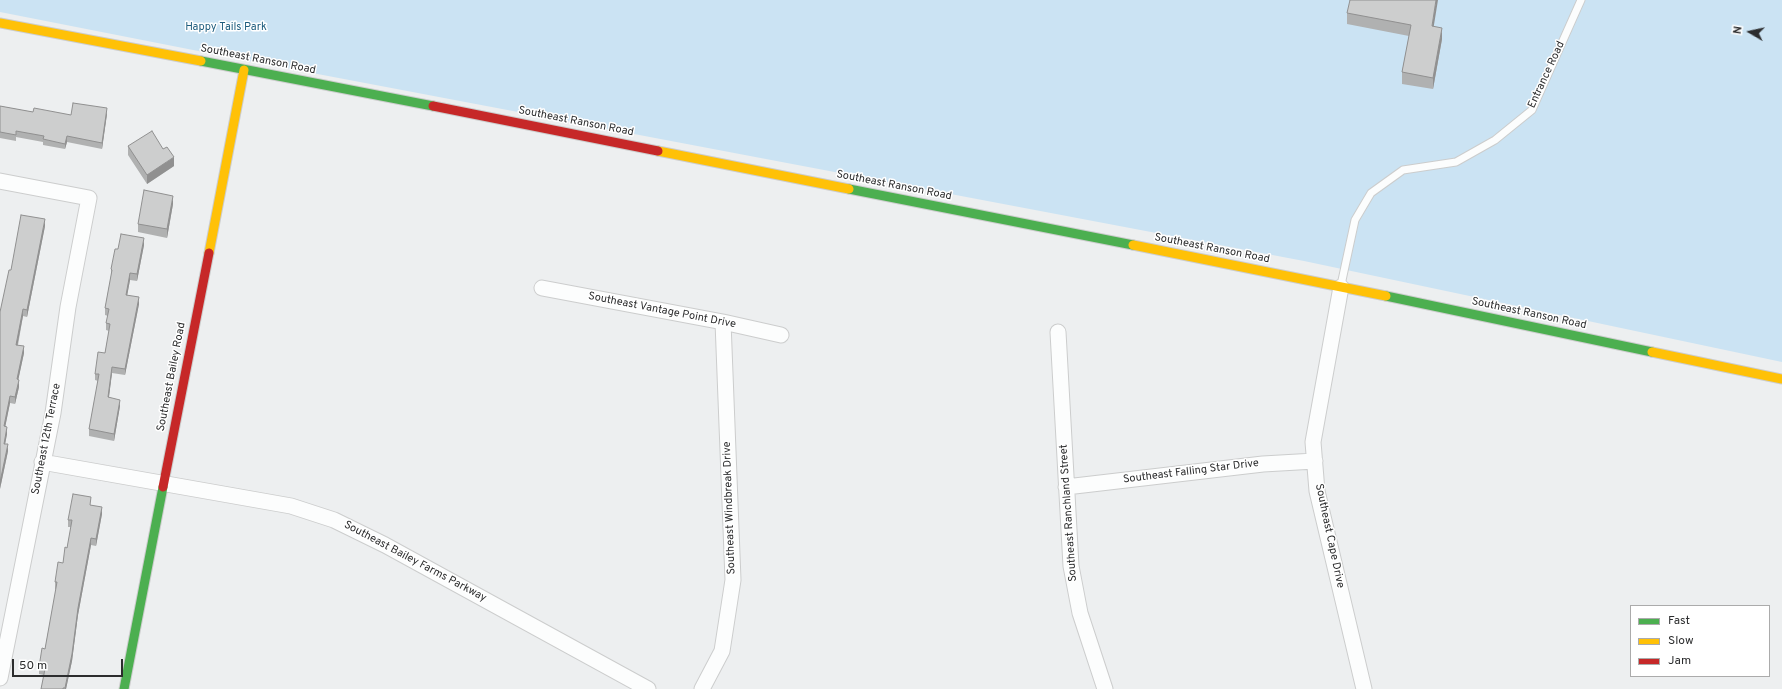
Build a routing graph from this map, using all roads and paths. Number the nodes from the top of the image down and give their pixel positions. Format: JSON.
{"nodes":[{"id":1,"x":1581,"y":0,"type":"edge"},
{"id":2,"x":0,"y":23,"type":"edge"},
{"id":3,"x":244,"y":70,"type":"junction"},
{"id":4,"x":0,"y":181,"type":"edge"},
{"id":5,"x":1340,"y":287,"type":"junction"},
{"id":6,"x":542,"y":288,"type":"dead end"},
{"id":7,"x":723,"y":322,"type":"junction"},
{"id":8,"x":1058,"y":332,"type":"dead end"},
{"id":9,"x":781,"y":335,"type":"dead end"},
{"id":10,"x":1782,"y":379,"type":"edge"},
{"id":11,"x":1315,"y":461,"type":"junction"},
{"id":12,"x":42,"y":462,"type":"junction"},
{"id":13,"x":163,"y":484,"type":"junction"},
{"id":14,"x":1066,"y":486,"type":"junction"},
{"id":15,"x":0,"y":678,"type":"edge"},
{"id":16,"x":124,"y":689,"type":"edge"},
{"id":17,"x":648,"y":689,"type":"edge"},
{"id":18,"x":702,"y":689,"type":"edge"},
{"id":19,"x":1105,"y":689,"type":"edge"},
{"id":20,"x":1364,"y":689,"type":"edge"}],
"edges":[{"from":1,"to":5,"type":"lane","name":"Entrance Road"},
{"from":2,"to":3,"type":"street","name":"Southeast Ranson Road"},
{"from":3,"to":5,"type":"street","name":"Southeast Ranson Road"},
{"from":3,"to":13,"type":"street","name":"Southeast Bailey Road"},
{"from":4,"to":12,"type":"street","name":"Southeast 12th Terrace"},
{"from":5,"to":10,"type":"street","name":"Southeast Ranson Road"},
{"from":5,"to":11,"type":"street","name":"Southeast Cape Drive"},
{"from":6,"to":7,"type":"street","name":"Southeast Vantage Point Drive"},
{"from":7,"to":9,"type":"street","name":"Southeast Vantage Point Drive"},
{"from":7,"to":18,"type":"street","name":"Southeast Windbreak Drive"},
{"from":8,"to":14,"type":"street","name":"Southeast Ranchland Street"},
{"from":11,"to":14,"type":"street","name":"Southeast Falling Star Drive"},
{"from":11,"to":20,"type":"street","name":"Southeast Cape Drive"},
{"from":12,"to":13,"type":"street","name":"Southeast Bailey Farms Parkway"},
{"from":12,"to":15,"type":"street","name":"Southeast 12th Terrace"},
{"from":13,"to":16,"type":"street","name":"Southeast Bailey Road"},
{"from":13,"to":17,"type":"street","name":"Southeast Bailey Farms Parkway"},
{"from":14,"to":19,"type":"street","name":"Southeast Ranchland Street"}]}
